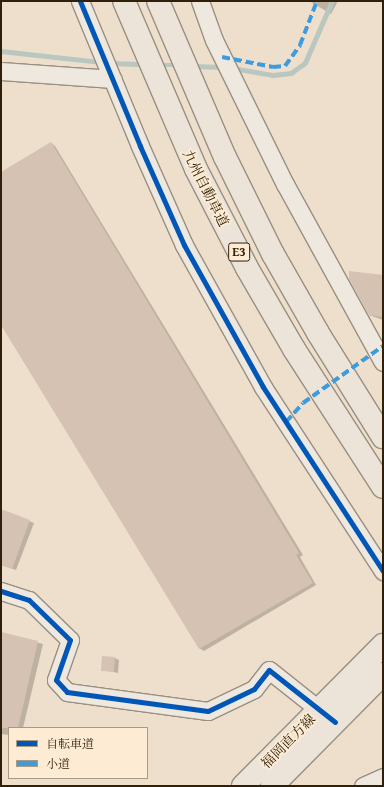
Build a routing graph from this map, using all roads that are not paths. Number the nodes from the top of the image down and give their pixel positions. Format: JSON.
{"nodes":[{"id":1,"x":80,"y":1,"type":"edge"},
{"id":2,"x":124,"y":1,"type":"edge"},
{"id":3,"x":158,"y":1,"type":"edge"},
{"id":4,"x":200,"y":1,"type":"edge"},
{"id":5,"x":1,"y":70,"type":"edge"},
{"id":6,"x":114,"y":79,"type":"junction"},
{"id":7,"x":383,"y":362,"type":"edge"},
{"id":8,"x":383,"y":437,"type":"edge"},
{"id":9,"x":383,"y":487,"type":"edge"},
{"id":10,"x":383,"y":571,"type":"edge"},
{"id":11,"x":1,"y":591,"type":"edge"},
{"id":12,"x":383,"y":645,"type":"edge"},
{"id":13,"x":383,"y":674,"type":"edge"},
{"id":14,"x":327,"y":716,"type":"junction"},
{"id":15,"x":383,"y":777,"type":"edge"},
{"id":16,"x":243,"y":786,"type":"edge"},
{"id":17,"x":272,"y":786,"type":"edge"},
{"id":18,"x":363,"y":786,"type":"edge"}],
"edges":[{"from":1,"to":6,"type":"street"},
{"from":2,"to":9,"type":"main road","name":"九州自動車道","number":"E3"},
{"from":3,"to":8,"type":"main road","number":"E3"},
{"from":4,"to":7,"type":"street"},
{"from":5,"to":6,"type":"street"},
{"from":6,"to":10,"type":"street"},
{"from":11,"to":14,"type":"street"},
{"from":12,"to":14,"type":"main road","name":"福岡直方線"},
{"from":13,"to":14,"type":"main road","name":"福岡直方線"},
{"from":14,"to":16,"type":"main road","name":"福岡直方線"},
{"from":14,"to":17,"type":"main road","name":"福岡直方線"},
{"from":15,"to":18,"type":"street"}]}
